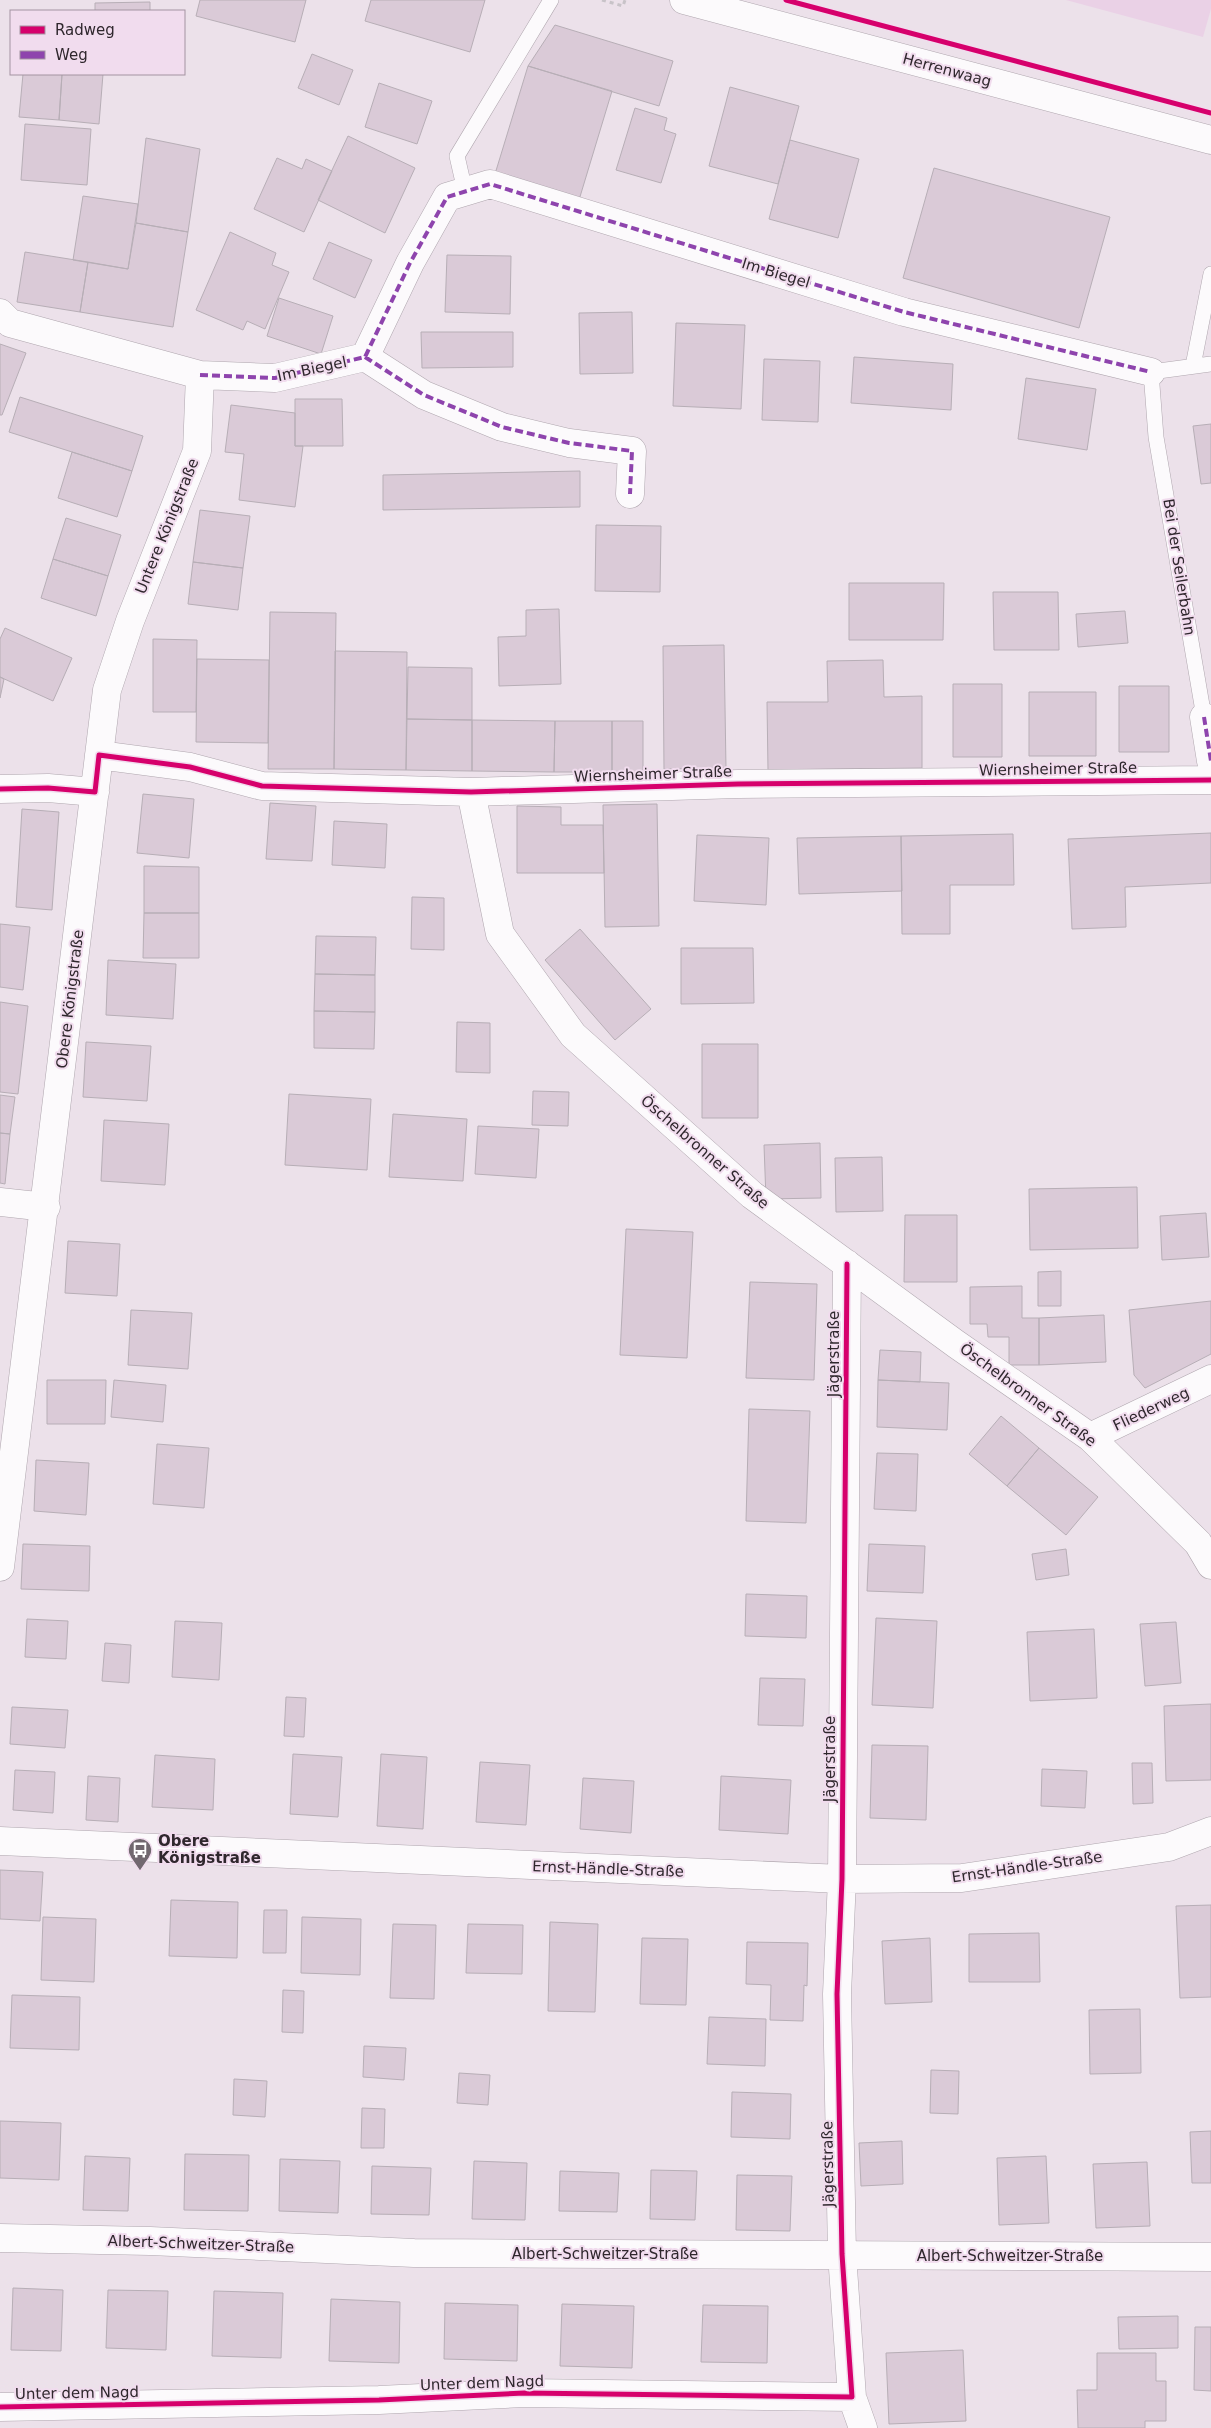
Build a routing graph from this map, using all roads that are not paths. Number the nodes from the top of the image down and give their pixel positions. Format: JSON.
{"nodes":[{"id":1,"x":551,"y":0,"type":"edge"},
{"id":2,"x":684,"y":0,"type":"edge"},
{"id":3,"x":1211,"y":140,"type":"edge"},
{"id":4,"x":465,"y":191,"type":"junction"},
{"id":5,"x":1211,"y":274,"type":"edge"},
{"id":6,"x":0,"y":313,"type":"edge"},
{"id":7,"x":364,"y":358,"type":"junction"},
{"id":8,"x":1211,"y":364,"type":"edge"},
{"id":9,"x":1193,"y":366,"type":"junction"},
{"id":10,"x":1151,"y":372,"type":"junction"},
{"id":11,"x":200,"y":375,"type":"junction"},
{"id":12,"x":630,"y":494,"type":"dead end"},
{"id":13,"x":1204,"y":717,"type":"joint"},
{"id":14,"x":99,"y":755,"type":"junction"},
{"id":15,"x":1211,"y":761,"type":"edge"},
{"id":16,"x":1211,"y":780,"type":"edge"},
{"id":17,"x":0,"y":789,"type":"edge"},
{"id":18,"x":95,"y":792,"type":"junction"},
{"id":19,"x":471,"y":792,"type":"junction"},
{"id":20,"x":0,"y":1202,"type":"edge"},
{"id":21,"x":46,"y":1206,"type":"junction"},
{"id":22,"x":847,"y":1264,"type":"junction"},
{"id":23,"x":1211,"y":1379,"type":"edge"},
{"id":24,"x":1090,"y":1437,"type":"junction"},
{"id":25,"x":1211,"y":1565,"type":"edge"},
{"id":26,"x":0,"y":1567,"type":"edge"},
{"id":27,"x":1211,"y":1831,"type":"edge"},
{"id":28,"x":0,"y":1841,"type":"edge"},
{"id":29,"x":842,"y":1879,"type":"junction"},
{"id":30,"x":0,"y":2238,"type":"edge"},
{"id":31,"x":842,"y":2254,"type":"junction"},
{"id":32,"x":1211,"y":2257,"type":"edge"},
{"id":33,"x":852,"y":2397,"type":"junction"},
{"id":34,"x":0,"y":2407,"type":"edge"},
{"id":35,"x":863,"y":2428,"type":"edge"}],
"edges":[{"from":1,"to":4,"type":"lane"},
{"from":2,"to":3,"type":"street","name":"Herrenwaag"},
{"from":4,"to":7,"type":"street","name":"Im Biegel"},
{"from":4,"to":10,"type":"street","name":"Im Biegel"},
{"from":5,"to":9,"type":"lane"},
{"from":6,"to":11,"type":"street"},
{"from":7,"to":11,"type":"street","name":"Im Biegel"},
{"from":7,"to":12,"type":"street","name":"Im Biegel"},
{"from":8,"to":9,"type":"lane","name":"Im Biegel"},
{"from":9,"to":10,"type":"lane","name":"Im Biegel"},
{"from":10,"to":13,"type":"lane","name":"Bei der Seilerbahn"},
{"from":11,"to":14,"type":"street","name":"Untere Königstraße"},
{"from":13,"to":15,"type":"street","name":"Bei der Seilerbahn"},
{"from":14,"to":18,"type":"street","name":"Untere Königstraße"},
{"from":14,"to":19,"type":"street","name":"Wiernsheimer Straße"},
{"from":16,"to":19,"type":"street","name":"Wiernsheimer Straße"},
{"from":17,"to":18,"type":"street"},
{"from":18,"to":21,"type":"street","name":"Obere Königstraße"},
{"from":19,"to":22,"type":"street","name":"Öschelbronner Straße"},
{"from":20,"to":21,"type":"street"},
{"from":21,"to":26,"type":"street","name":"Obere Königstraße"},
{"from":22,"to":24,"type":"street","name":"Öschelbronner Straße"},
{"from":22,"to":29,"type":"street","name":"Jägerstraße"},
{"from":23,"to":24,"type":"street","name":"Fliederweg"},
{"from":24,"to":25,"type":"street","name":"Öschelbronner Straße"},
{"from":27,"to":29,"type":"street","name":"Ernst-Händle-Straße"},
{"from":28,"to":29,"type":"street","name":"Ernst-Händle-Straße"},
{"from":29,"to":31,"type":"street","name":"Jägerstraße"},
{"from":30,"to":31,"type":"street","name":"Albert-Schweitzer-Straße"},
{"from":31,"to":32,"type":"street","name":"Albert-Schweitzer-Straße"},
{"from":31,"to":33,"type":"street"},
{"from":33,"to":34,"type":"street","name":"Unter dem Nagd"},
{"from":33,"to":35,"type":"street"}]}
